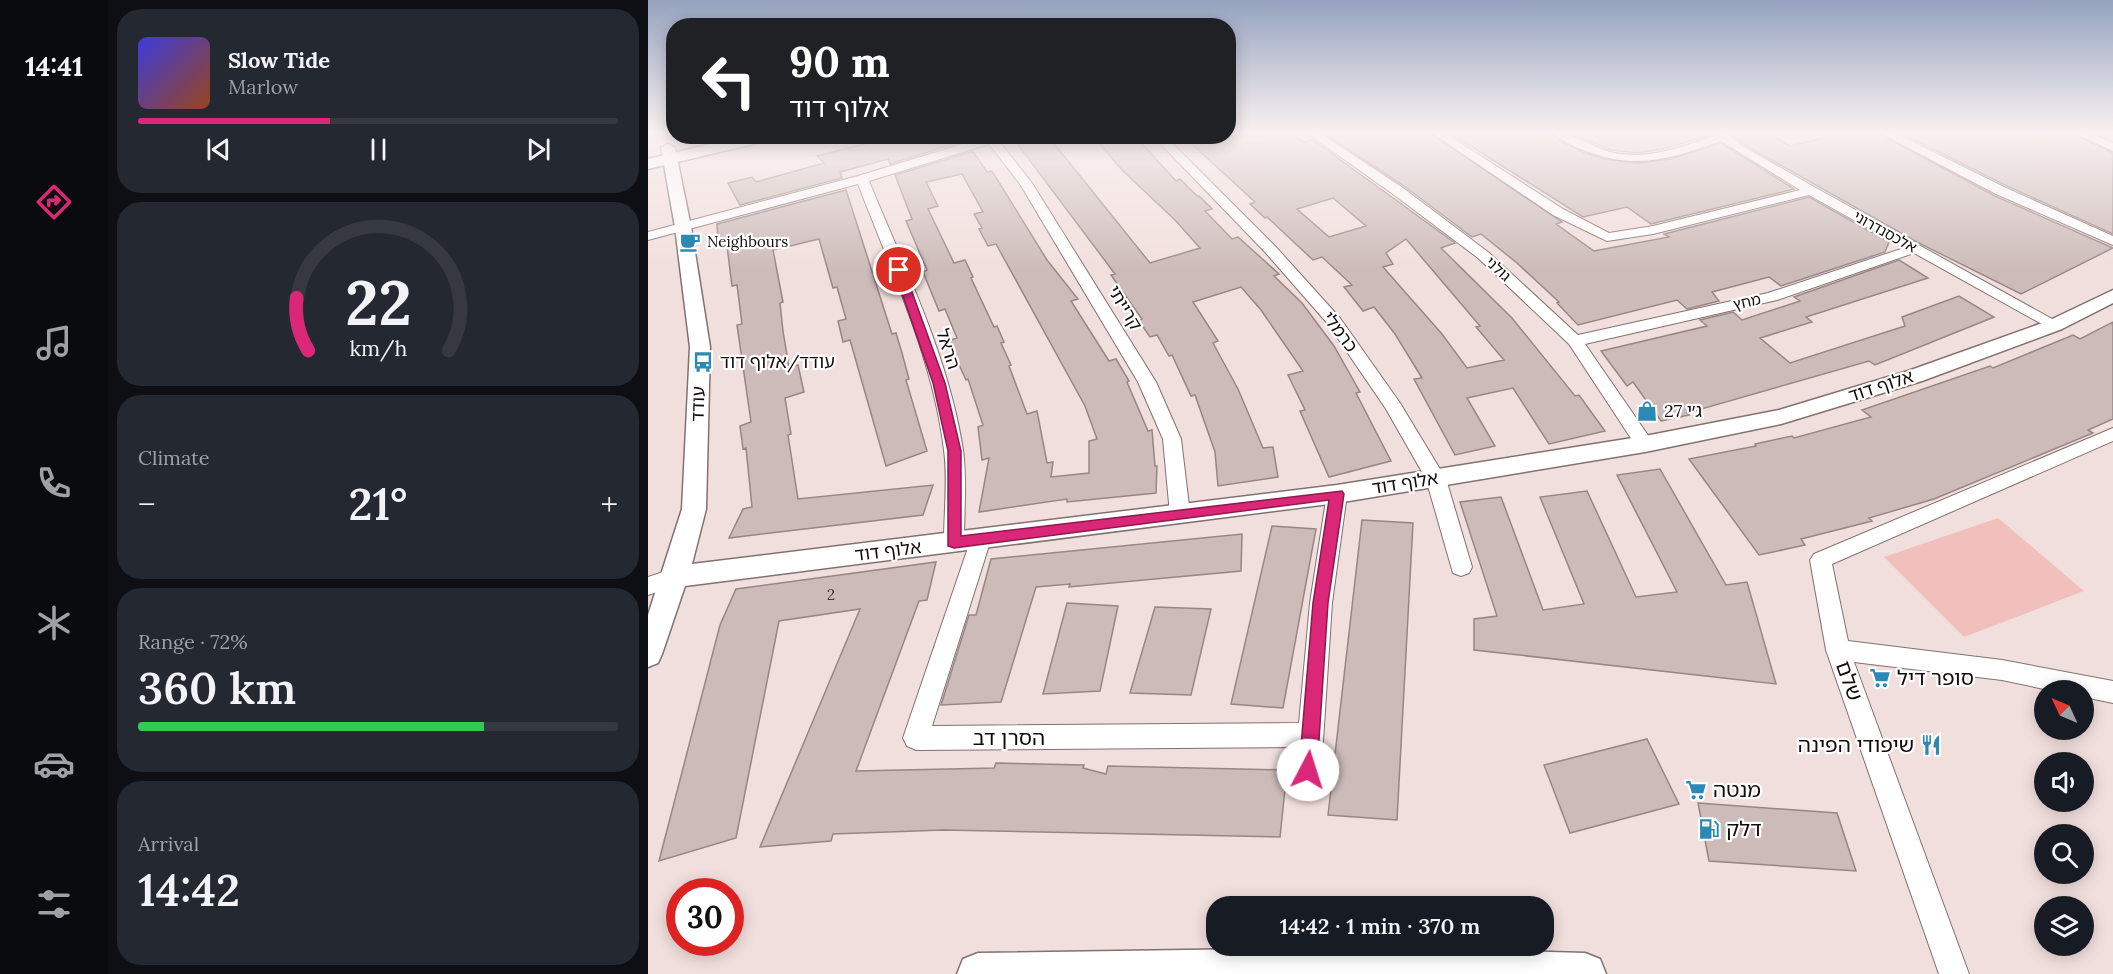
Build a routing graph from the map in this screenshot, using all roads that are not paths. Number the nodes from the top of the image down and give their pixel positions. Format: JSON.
{"nodes":[{"id":1,"x":674,"y":178,"type":"edge"},
{"id":2,"x":860,"y":178,"type":"edge"},
{"id":3,"x":862,"y":178,"type":"edge"},
{"id":4,"x":1023,"y":178,"type":"edge"},
{"id":5,"x":1200,"y":178,"type":"edge"},
{"id":6,"x":1378,"y":178,"type":"edge"},
{"id":7,"x":1506,"y":178,"type":"edge"},
{"id":8,"x":1789,"y":178,"type":"edge"},
{"id":9,"x":1975,"y":178,"type":"edge"},
{"id":10,"x":1811,"y":191,"type":"junction"},
{"id":11,"x":683,"y":227,"type":"junction"},
{"id":12,"x":648,"y":236,"type":"edge"},
{"id":13,"x":2113,"y":241,"type":"edge"},
{"id":14,"x":1916,"y":248,"type":"junction"},
{"id":15,"x":2113,"y":296,"type":"edge"},
{"id":16,"x":2055,"y":325,"type":"junction"},
{"id":17,"x":1575,"y":341,"type":"junction"},
{"id":18,"x":2113,"y":434,"type":"edge"},
{"id":19,"x":1645,"y":444,"type":"junction"},
{"id":20,"x":1436,"y":479,"type":"junction"},
{"id":21,"x":1337,"y":494,"type":"junction"},
{"id":22,"x":1180,"y":514,"type":"junction"},
{"id":23,"x":981,"y":539,"type":"junction"},
{"id":24,"x":954,"y":542,"type":"junction"},
{"id":25,"x":1461,"y":567,"type":"dead end"},
{"id":26,"x":675,"y":578,"type":"junction"},
{"id":27,"x":648,"y":586,"type":"edge"},
{"id":28,"x":1838,"y":650,"type":"junction"},
{"id":29,"x":648,"y":654,"type":"edge"},
{"id":30,"x":2113,"y":692,"type":"edge"},
{"id":31,"x":1311,"y":735,"type":"junction"},
{"id":32,"x":1307,"y":787,"type":"dead end"},
{"id":33,"x":978,"y":974,"type":"edge"},
{"id":34,"x":1585,"y":974,"type":"edge"},
{"id":35,"x":1954,"y":974,"type":"edge"}],
"edges":[{"from":1,"to":11,"type":"street","name":"עודד"},
{"from":2,"to":11,"type":"street"},
{"from":3,"to":24,"type":"street","name":"הראל"},
{"from":4,"to":22,"type":"street","name":"קרייתי"},
{"from":5,"to":20,"type":"street","name":"כרמלי"},
{"from":6,"to":17,"type":"street","name":"גולני"},
{"from":7,"to":10,"type":"street"},
{"from":8,"to":10,"type":"street","name":"אלכסנדרוני"},
{"from":9,"to":13,"type":"street"},
{"from":10,"to":14,"type":"street","name":"אלכסנדרוני"},
{"from":11,"to":12,"type":"street"},
{"from":11,"to":26,"type":"street","name":"עודד"},
{"from":14,"to":16,"type":"street","name":"אלכסנדרוני"},
{"from":14,"to":17,"type":"street","name":"מחץ"},
{"from":15,"to":16,"type":"street","name":"אלוף דוד"},
{"from":16,"to":19,"type":"street","name":"אלוף דוד"},
{"from":17,"to":19,"type":"street","name":"גולני"},
{"from":18,"to":28,"type":"street"},
{"from":19,"to":20,"type":"street","name":"אלוף דוד"},
{"from":20,"to":21,"type":"street","name":"אלוף דוד"},
{"from":20,"to":25,"type":"street","name":"כרמלי"},
{"from":21,"to":22,"type":"street","name":"אלוף דוד"},
{"from":21,"to":31,"type":"street"},
{"from":22,"to":23,"type":"street","name":"אלוף דוד"},
{"from":23,"to":24,"type":"street","name":"אלוף דוד"},
{"from":23,"to":31,"type":"street","name":"הסרן דב"},
{"from":24,"to":26,"type":"street","name":"אלוף דוד"},
{"from":26,"to":27,"type":"street"},
{"from":26,"to":29,"type":"street","name":"עודד"},
{"from":28,"to":30,"type":"street","name":"שלם"},
{"from":28,"to":35,"type":"street","name":"שלם"},
{"from":31,"to":32,"type":"street"},
{"from":33,"to":34,"type":"main road"}]}
